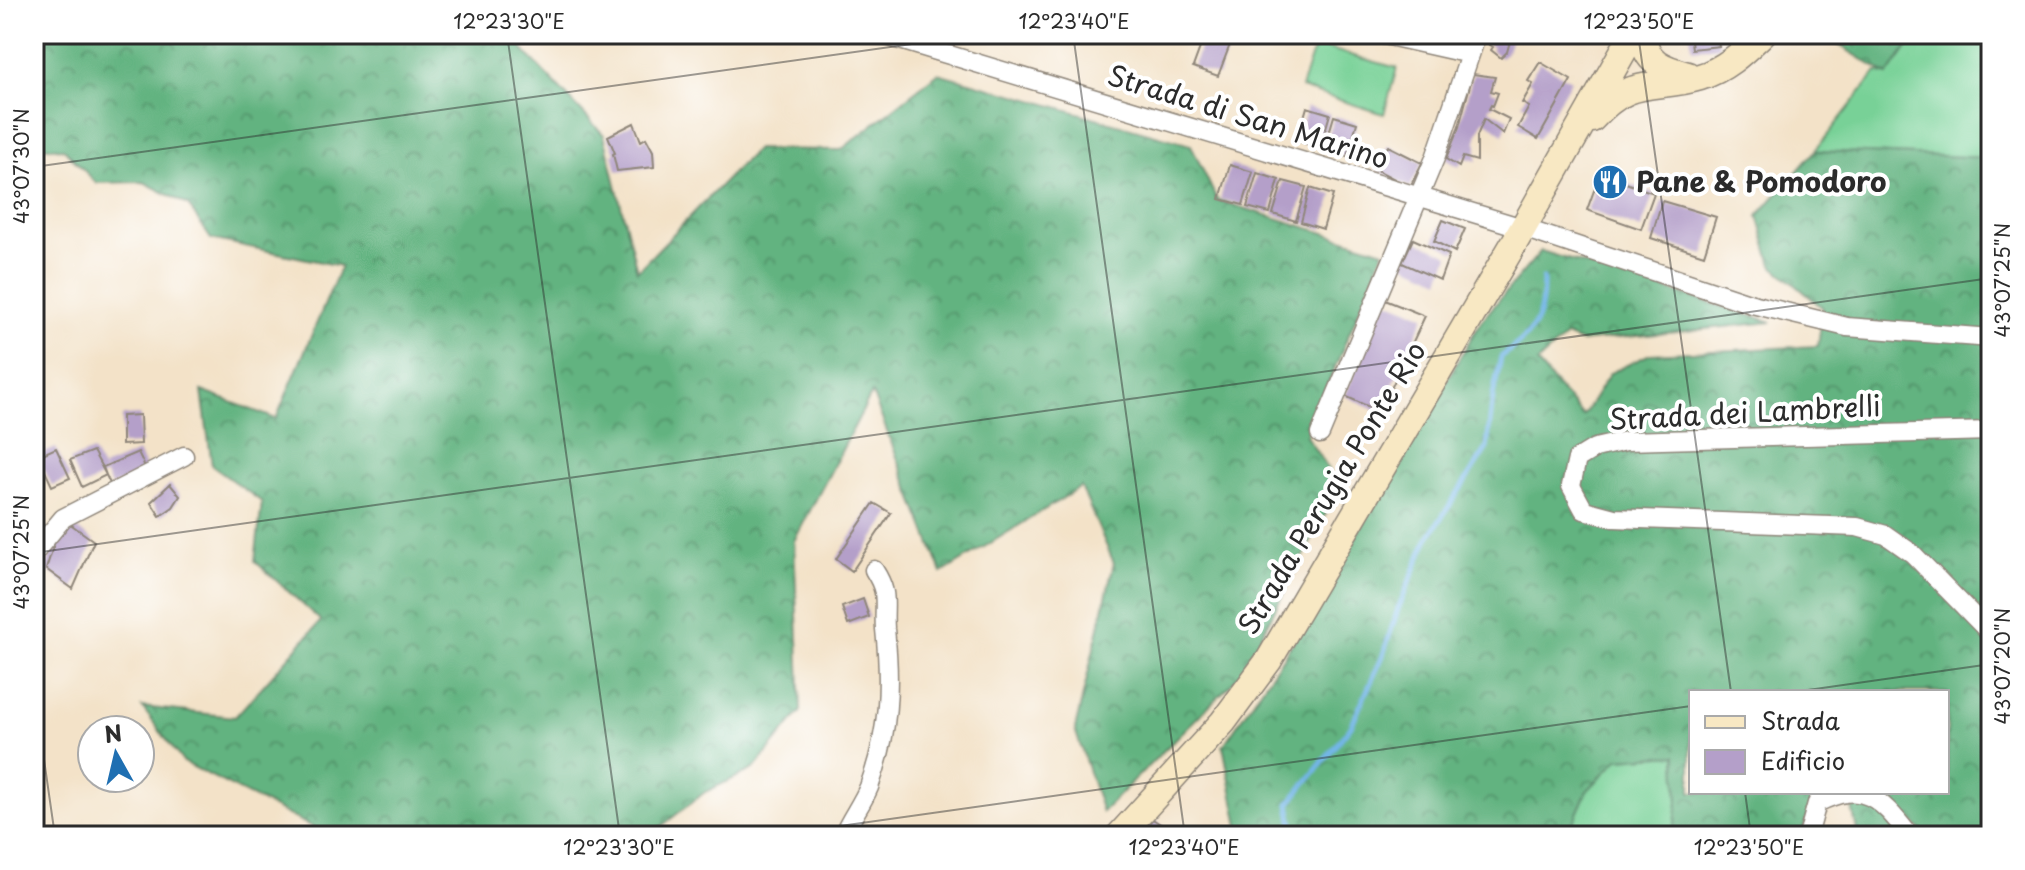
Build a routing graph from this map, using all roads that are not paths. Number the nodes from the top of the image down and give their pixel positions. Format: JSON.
{"nodes":[{"id":1,"x":880,"y":34,"type":"edge"},
{"id":2,"x":1380,"y":34,"type":"edge"},
{"id":3,"x":1477,"y":34,"type":"edge"},
{"id":4,"x":1633,"y":34,"type":"edge"},
{"id":5,"x":1644,"y":34,"type":"edge"},
{"id":6,"x":1762,"y":34,"type":"edge"},
{"id":7,"x":1470,"y":54,"type":"junction"},
{"id":8,"x":1697,"y":78,"type":"junction"},
{"id":9,"x":1566,"y":149,"type":"junction"},
{"id":10,"x":1417,"y":197,"type":"junction"},
{"id":11,"x":1523,"y":228,"type":"junction"},
{"id":12,"x":1991,"y":338,"type":"edge"},
{"id":13,"x":1991,"y":431,"type":"edge"},
{"id":14,"x":1320,"y":434,"type":"dead end"},
{"id":15,"x":184,"y":456,"type":"dead end"},
{"id":16,"x":34,"y":553,"type":"edge"},
{"id":17,"x":874,"y":570,"type":"dead end"},
{"id":18,"x":1991,"y":634,"type":"edge"},
{"id":19,"x":1836,"y":794,"type":"edge"},
{"id":20,"x":1868,"y":794,"type":"edge"},
{"id":21,"x":843,"y":836,"type":"edge"},
{"id":22,"x":1119,"y":836,"type":"edge"},
{"id":23,"x":1808,"y":836,"type":"edge"},
{"id":24,"x":1910,"y":836,"type":"edge"}],
"edges":[{"from":1,"to":10,"type":"street","name":"Strada di San Marino"},
{"from":2,"to":7,"type":"street"},
{"from":3,"to":7,"type":"street","name":"Strada Perugia Ponte Rio"},
{"from":4,"to":9,"type":"main road","name":"Strada Perugia Ponte Rio"},
{"from":5,"to":8,"type":"main road"},
{"from":6,"to":8,"type":"main road","name":"Strada Perugia Ponte Rio"},
{"from":7,"to":10,"type":"street","name":"Strada Perugia Ponte Rio"},
{"from":8,"to":9,"type":"main road","name":"Strada Perugia Ponte Rio"},
{"from":9,"to":11,"type":"main road","name":"Strada Perugia Ponte Rio"},
{"from":10,"to":11,"type":"street"},
{"from":10,"to":14,"type":"street","name":"Strada Perugia Ponte Rio"},
{"from":11,"to":12,"type":"street"},
{"from":11,"to":22,"type":"main road","name":"Strada Perugia Ponte Rio"},
{"from":13,"to":18,"type":"street","name":"Strada dei Lambrelli"},
{"from":15,"to":16,"type":"street"},
{"from":17,"to":21,"type":"street"},
{"from":19,"to":23,"type":"street"},
{"from":20,"to":24,"type":"street"}]}
